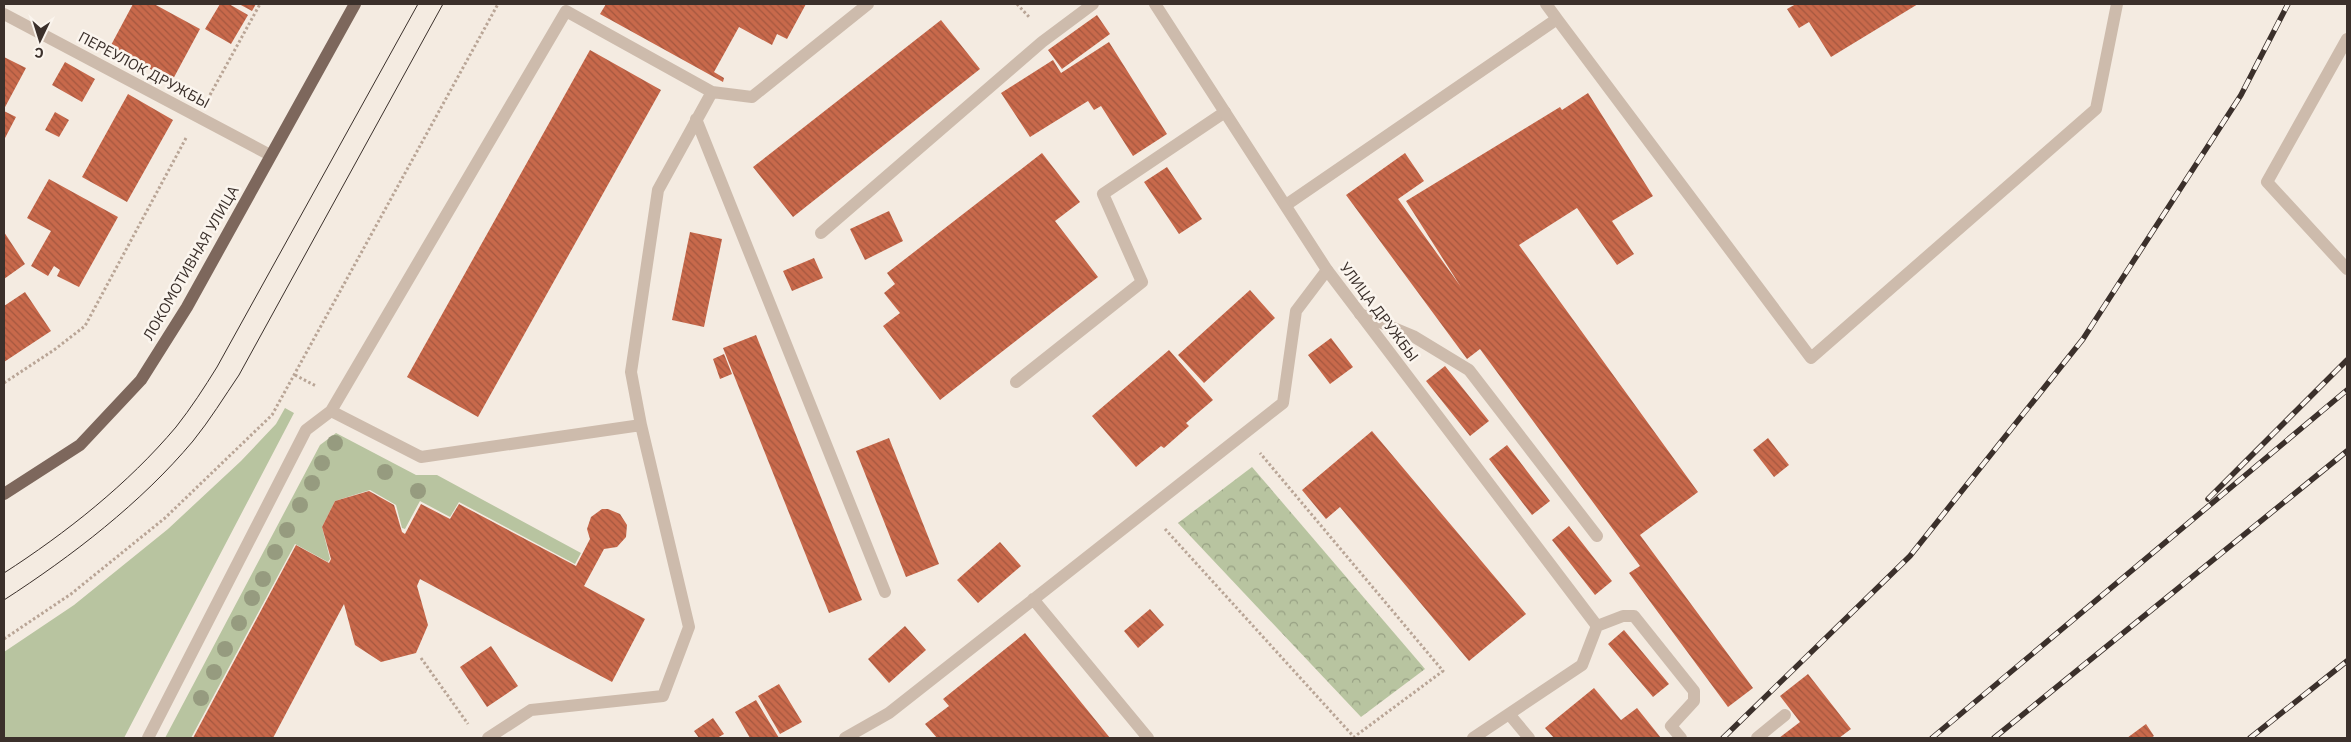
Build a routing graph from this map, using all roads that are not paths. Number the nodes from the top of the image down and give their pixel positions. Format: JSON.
{"nodes":[{"id":1,"x":355,"y":4,"type":"edge"},
{"id":2,"x":868,"y":4,"type":"edge"},
{"id":3,"x":1093,"y":4,"type":"edge"},
{"id":4,"x":1155,"y":4,"type":"edge"},
{"id":5,"x":1546,"y":4,"type":"edge"},
{"id":6,"x":2117,"y":4,"type":"edge"},
{"id":7,"x":4,"y":14,"type":"edge"},
{"id":8,"x":1557,"y":19,"type":"junction"},
{"id":9,"x":2347,"y":39,"type":"edge"},
{"id":10,"x":712,"y":92,"type":"junction"},
{"id":11,"x":1225,"y":112,"type":"junction"},
{"id":12,"x":696,"y":119,"type":"junction"},
{"id":13,"x":270,"y":155,"type":"junction"},
{"id":14,"x":1286,"y":205,"type":"junction"},
{"id":15,"x":821,"y":233,"type":"dead end"},
{"id":16,"x":2347,"y":268,"type":"edge"},
{"id":17,"x":1328,"y":270,"type":"junction"},
{"id":18,"x":1360,"y":314,"type":"junction"},
{"id":19,"x":1016,"y":382,"type":"dead end"},
{"id":20,"x":332,"y":411,"type":"junction"},
{"id":21,"x":642,"y":425,"type":"junction"},
{"id":22,"x":4,"y":494,"type":"edge"},
{"id":23,"x":1597,"y":536,"type":"dead end"},
{"id":24,"x":885,"y":592,"type":"dead end"},
{"id":25,"x":1033,"y":599,"type":"junction"},
{"id":26,"x":1597,"y":626,"type":"junction"},
{"id":27,"x":1509,"y":714,"type":"junction"},
{"id":28,"x":1786,"y":716,"type":"dead end"},
{"id":29,"x":148,"y":738,"type":"edge"},
{"id":30,"x":488,"y":738,"type":"edge"},
{"id":31,"x":845,"y":738,"type":"edge"},
{"id":32,"x":1148,"y":738,"type":"edge"},
{"id":33,"x":1473,"y":738,"type":"edge"},
{"id":34,"x":1529,"y":738,"type":"edge"},
{"id":35,"x":1681,"y":738,"type":"edge"},
{"id":36,"x":1757,"y":738,"type":"edge"}],
"edges":[{"from":1,"to":13,"type":"main road","name":"ЛОКОМОТИВНАЯ УЛИЦА"},
{"from":2,"to":10,"type":"street"},
{"from":3,"to":15,"type":"street"},
{"from":4,"to":11,"type":"street","name":"УЛИЦА ДРУЖБЫ"},
{"from":5,"to":8,"type":"street"},
{"from":6,"to":8,"type":"street"},
{"from":7,"to":13,"type":"street","name":"ПЕРЕУЛОК ДРУЖБЫ"},
{"from":8,"to":14,"type":"street"},
{"from":9,"to":16,"type":"street"},
{"from":10,"to":12,"type":"street"},
{"from":10,"to":20,"type":"street"},
{"from":11,"to":14,"type":"street","name":"УЛИЦА ДРУЖБЫ"},
{"from":11,"to":19,"type":"street"},
{"from":12,"to":21,"type":"street"},
{"from":12,"to":24,"type":"street"},
{"from":13,"to":22,"type":"main road","name":"ЛОКОМОТИВНАЯ УЛИЦА"},
{"from":14,"to":17,"type":"street","name":"УЛИЦА ДРУЖБЫ"},
{"from":17,"to":18,"type":"street","name":"УЛИЦА ДРУЖБЫ"},
{"from":17,"to":25,"type":"street"},
{"from":18,"to":23,"type":"street"},
{"from":18,"to":26,"type":"street","name":"УЛИЦА ДРУЖБЫ"},
{"from":20,"to":21,"type":"street"},
{"from":20,"to":29,"type":"street"},
{"from":21,"to":30,"type":"street"},
{"from":25,"to":31,"type":"street"},
{"from":25,"to":32,"type":"street"},
{"from":26,"to":27,"type":"street"},
{"from":26,"to":35,"type":"street"},
{"from":27,"to":33,"type":"street"},
{"from":27,"to":34,"type":"street"},
{"from":28,"to":36,"type":"street"}]}
